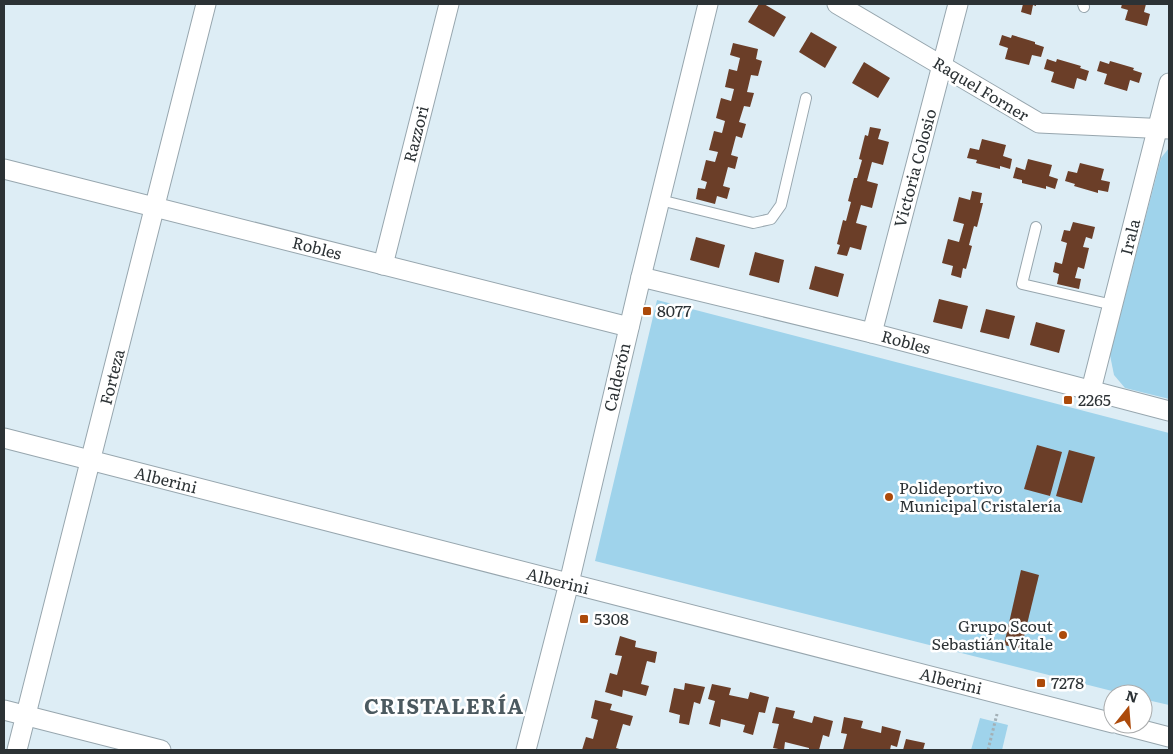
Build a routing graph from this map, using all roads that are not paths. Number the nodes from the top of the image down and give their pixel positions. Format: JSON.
{"nodes":[{"id":1,"x":206,"y":4,"type":"edge"},
{"id":2,"x":449,"y":4,"type":"edge"},
{"id":3,"x":708,"y":4,"type":"edge"},
{"id":4,"x":838,"y":4,"type":"edge"},
{"id":5,"x":958,"y":4,"type":"edge"},
{"id":6,"x":942,"y":66,"type":"junction"},
{"id":7,"x":1169,"y":83,"type":"edge"},
{"id":8,"x":806,"y":98,"type":"dead end"},
{"id":9,"x":1163,"y":129,"type":"edge"},
{"id":10,"x":4,"y":169,"type":"edge"},
{"id":11,"x":660,"y":200,"type":"junction"},
{"id":12,"x":155,"y":207,"type":"junction"},
{"id":13,"x":1036,"y":227,"type":"dead end"},
{"id":14,"x":383,"y":265,"type":"junction"},
{"id":15,"x":641,"y":277,"type":"junction"},
{"id":16,"x":1113,"y":305,"type":"junction"},
{"id":17,"x":629,"y":327,"type":"junction"},
{"id":18,"x":872,"y":333,"type":"junction"},
{"id":19,"x":1091,"y":390,"type":"junction"},
{"id":20,"x":1169,"y":411,"type":"edge"},
{"id":21,"x":4,"y":438,"type":"edge"},
{"id":22,"x":90,"y":461,"type":"junction"},
{"id":23,"x":569,"y":583,"type":"junction"},
{"id":24,"x":4,"y":710,"type":"edge"},
{"id":25,"x":26,"y":716,"type":"junction"},
{"id":26,"x":1103,"y":719,"type":"edge"},
{"id":27,"x":1153,"y":733,"type":"edge"},
{"id":28,"x":1169,"y":737,"type":"edge"},
{"id":29,"x":17,"y":750,"type":"edge"},
{"id":30,"x":161,"y":750,"type":"edge"},
{"id":31,"x":526,"y":750,"type":"edge"}],
"edges":[{"from":1,"to":12,"type":"street","name":"Forteza"},
{"from":2,"to":14,"type":"street","name":"Razzori"},
{"from":3,"to":11,"type":"street","name":"Calderón"},
{"from":4,"to":6,"type":"street","name":"Raquel Forner"},
{"from":5,"to":6,"type":"street","name":"Victoria Colosio"},
{"from":6,"to":9,"type":"street","name":"Raquel Forner"},
{"from":6,"to":18,"type":"street","name":"Victoria Colosio"},
{"from":7,"to":9,"type":"street","name":"Irala"},
{"from":8,"to":11,"type":"lane"},
{"from":9,"to":16,"type":"street","name":"Irala"},
{"from":10,"to":12,"type":"street","name":"Robles"},
{"from":11,"to":15,"type":"street","name":"Calderón"},
{"from":12,"to":14,"type":"street","name":"Robles"},
{"from":12,"to":22,"type":"street","name":"Forteza"},
{"from":13,"to":16,"type":"lane"},
{"from":14,"to":17,"type":"street","name":"Robles"},
{"from":15,"to":17,"type":"street","name":"Calderón"},
{"from":15,"to":18,"type":"street","name":"Robles"},
{"from":16,"to":19,"type":"street","name":"Irala"},
{"from":17,"to":23,"type":"street","name":"Calderón"},
{"from":18,"to":19,"type":"street","name":"Robles"},
{"from":19,"to":20,"type":"street","name":"Robles"},
{"from":21,"to":22,"type":"street","name":"Alberini"},
{"from":22,"to":23,"type":"street","name":"Alberini"},
{"from":22,"to":25,"type":"street","name":"Forteza"},
{"from":23,"to":26,"type":"street","name":"Alberini"},
{"from":23,"to":31,"type":"street","name":"Calderón"},
{"from":24,"to":25,"type":"street"},
{"from":25,"to":29,"type":"street","name":"Forteza"},
{"from":25,"to":30,"type":"street"},
{"from":27,"to":28,"type":"street"}]}
